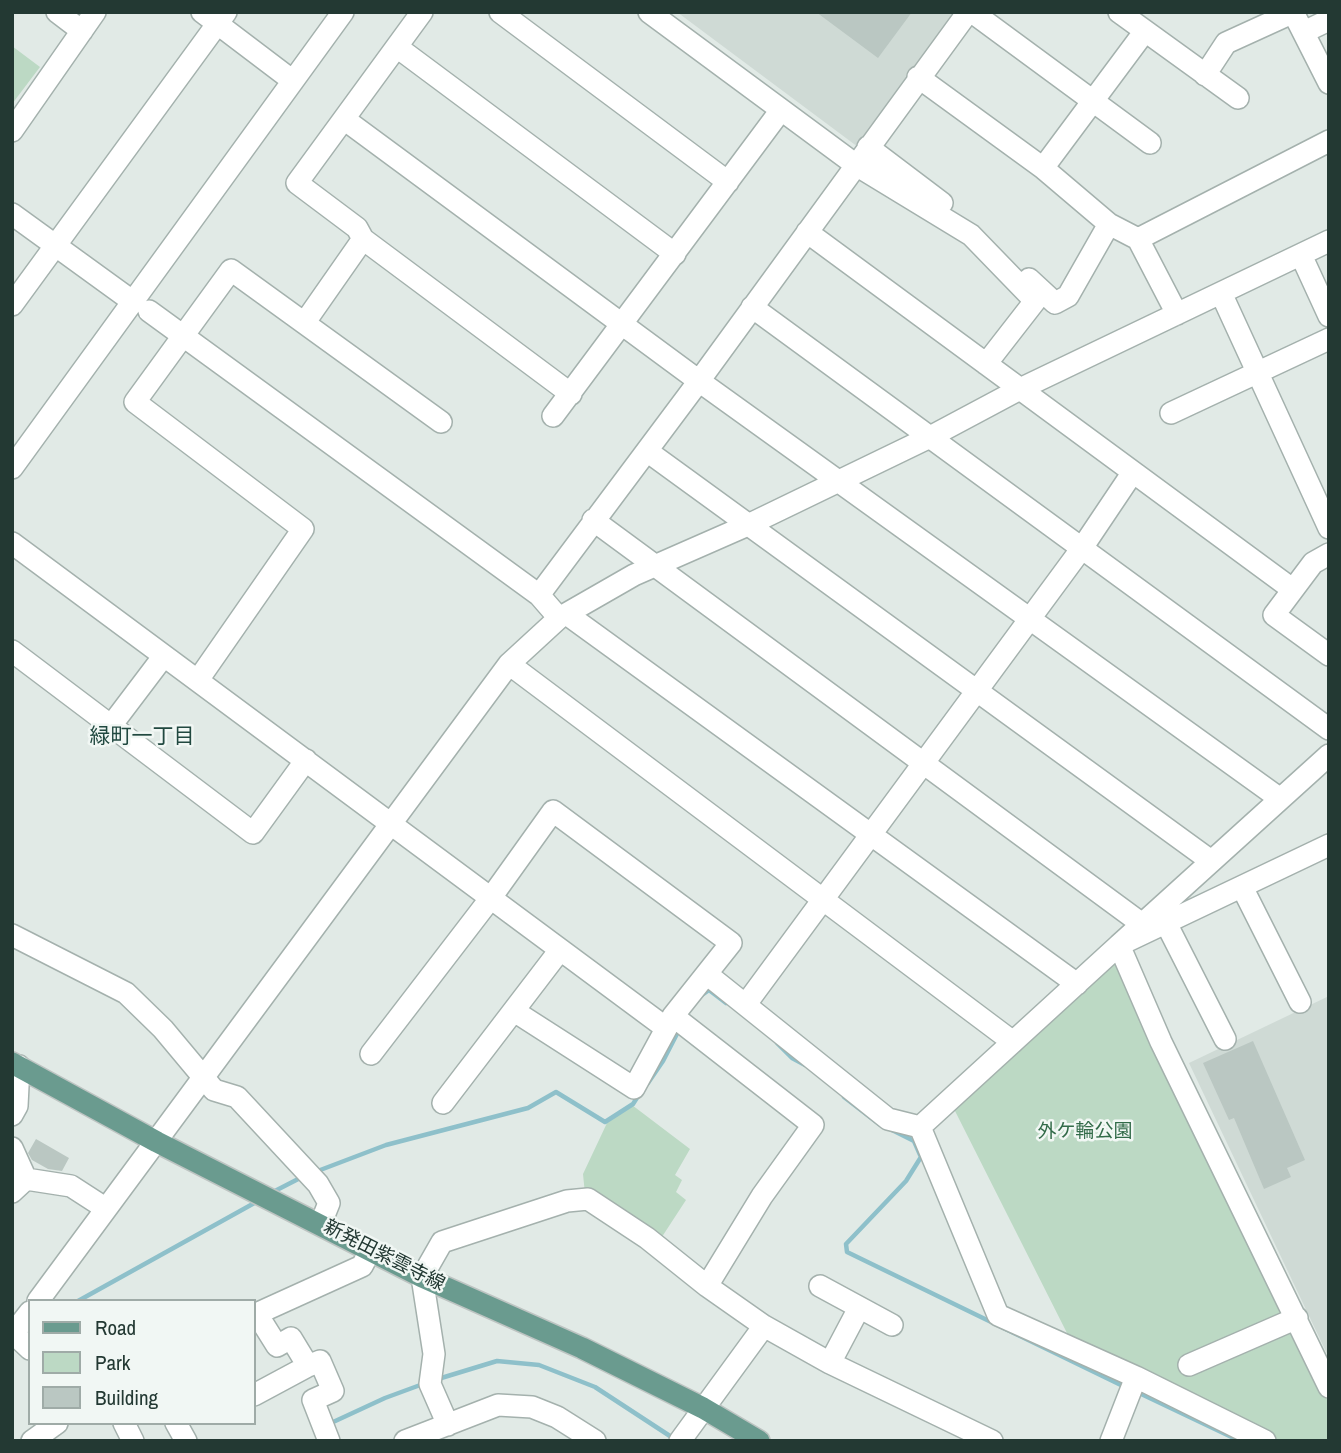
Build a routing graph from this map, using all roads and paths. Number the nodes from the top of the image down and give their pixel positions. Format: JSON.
{"nodes":[{"id":1,"x":57,"y":12,"type":"edge"},
{"id":2,"x":95,"y":12,"type":"edge"},
{"id":3,"x":343,"y":12,"type":"edge"},
{"id":4,"x":422,"y":12,"type":"edge"},
{"id":5,"x":500,"y":12,"type":"edge"},
{"id":6,"x":649,"y":12,"type":"edge"},
{"id":7,"x":970,"y":12,"type":"edge"},
{"id":8,"x":1119,"y":12,"type":"edge"},
{"id":9,"x":1294,"y":12,"type":"edge"},
{"id":10,"x":215,"y":17,"type":"edge"},
{"id":11,"x":1329,"y":20,"type":"edge"},
{"id":12,"x":82,"y":31,"type":"junction"},
{"id":13,"x":1144,"y":32,"type":"junction"},
{"id":14,"x":1304,"y":32,"type":"junction"},
{"id":15,"x":397,"y":47,"type":"junction"},
{"id":16,"x":1205,"y":75,"type":"junction"},
{"id":17,"x":918,"y":78,"type":"junction"},
{"id":18,"x":293,"y":81,"type":"junction"},
{"id":19,"x":1329,"y":83,"type":"edge"},
{"id":20,"x":1238,"y":98,"type":"dead end"},
{"id":21,"x":1095,"y":103,"type":"junction"},
{"id":22,"x":781,"y":110,"type":"junction"},
{"id":23,"x":344,"y":119,"type":"junction"},
{"id":24,"x":12,"y":131,"type":"edge"},
{"id":25,"x":1329,"y":141,"type":"edge"},
{"id":26,"x":1150,"y":143,"type":"dead end"},
{"id":27,"x":862,"y":156,"type":"junction"},
{"id":28,"x":1044,"y":168,"type":"junction"},
{"id":29,"x":728,"y":182,"type":"junction"},
{"id":30,"x":12,"y":214,"type":"edge"},
{"id":31,"x":1109,"y":224,"type":"junction"},
{"id":32,"x":807,"y":232,"type":"junction"},
{"id":33,"x":363,"y":239,"type":"junction"},
{"id":34,"x":1138,"y":239,"type":"junction"},
{"id":35,"x":1329,"y":242,"type":"edge"},
{"id":36,"x":56,"y":246,"type":"junction"},
{"id":37,"x":675,"y":254,"type":"junction"},
{"id":38,"x":1301,"y":255,"type":"junction"},
{"id":39,"x":1221,"y":293,"type":"junction"},
{"id":40,"x":12,"y":305,"type":"edge"},
{"id":41,"x":141,"y":306,"type":"junction"},
{"id":42,"x":752,"y":307,"type":"junction"},
{"id":43,"x":1177,"y":314,"type":"junction"},
{"id":44,"x":1329,"y":316,"type":"edge"},
{"id":45,"x":305,"y":322,"type":"junction"},
{"id":46,"x":623,"y":324,"type":"junction"},
{"id":47,"x":185,"y":335,"type":"junction"},
{"id":48,"x":1329,"y":339,"type":"edge"},
{"id":49,"x":986,"y":364,"type":"junction"},
{"id":50,"x":1260,"y":371,"type":"junction"},
{"id":51,"x":699,"y":381,"type":"junction"},
{"id":52,"x":1020,"y":389,"type":"junction"},
{"id":53,"x":571,"y":394,"type":"junction"},
{"id":54,"x":1171,"y":413,"type":"dead end"},
{"id":55,"x":553,"y":416,"type":"dead end"},
{"id":56,"x":441,"y":422,"type":"dead end"},
{"id":57,"x":930,"y":437,"type":"junction"},
{"id":58,"x":647,"y":451,"type":"junction"},
{"id":59,"x":12,"y":468,"type":"edge"},
{"id":60,"x":1133,"y":472,"type":"junction"},
{"id":61,"x":837,"y":480,"type":"junction"},
{"id":62,"x":593,"y":520,"type":"junction"},
{"id":63,"x":748,"y":525,"type":"junction"},
{"id":64,"x":1329,"y":527,"type":"edge"},
{"id":65,"x":13,"y":545,"type":"edge"},
{"id":66,"x":1082,"y":548,"type":"junction"},
{"id":67,"x":1329,"y":554,"type":"edge"},
{"id":68,"x":656,"y":566,"type":"junction"},
{"id":69,"x":1292,"y":589,"type":"junction"},
{"id":70,"x":538,"y":595,"type":"junction"},
{"id":71,"x":564,"y":616,"type":"junction"},
{"id":72,"x":1030,"y":618,"type":"junction"},
{"id":73,"x":12,"y":651,"type":"edge"},
{"id":74,"x":1329,"y":655,"type":"edge"},
{"id":75,"x":163,"y":657,"type":"junction"},
{"id":76,"x":509,"y":664,"type":"junction"},
{"id":77,"x":198,"y":680,"type":"junction"},
{"id":78,"x":976,"y":690,"type":"junction"},
{"id":79,"x":110,"y":727,"type":"junction"},
{"id":80,"x":1329,"y":729,"type":"edge"},
{"id":81,"x":1329,"y":755,"type":"edge"},
{"id":82,"x":306,"y":760,"type":"junction"},
{"id":83,"x":922,"y":762,"type":"junction"},
{"id":84,"x":1279,"y":798,"type":"junction"},
{"id":85,"x":393,"y":823,"type":"junction"},
{"id":86,"x":869,"y":833,"type":"junction"},
{"id":87,"x":1326,"y":852,"type":"edge"},
{"id":88,"x":1211,"y":861,"type":"junction"},
{"id":89,"x":1242,"y":887,"type":"junction"},
{"id":90,"x":822,"y":897,"type":"junction"},
{"id":91,"x":490,"y":899,"type":"junction"},
{"id":92,"x":1166,"y":923,"type":"junction"},
{"id":93,"x":1142,"y":924,"type":"junction"},
{"id":94,"x":12,"y":935,"type":"edge"},
{"id":95,"x":1119,"y":945,"type":"junction"},
{"id":96,"x":560,"y":950,"type":"junction"},
{"id":97,"x":708,"y":975,"type":"junction"},
{"id":98,"x":1077,"y":984,"type":"junction"},
{"id":99,"x":1300,"y":1002,"type":"dead end"},
{"id":100,"x":746,"y":1004,"type":"junction"},
{"id":101,"x":514,"y":1012,"type":"junction"},
{"id":102,"x":670,"y":1022,"type":"junction"},
{"id":103,"x":1225,"y":1039,"type":"dead end"},
{"id":104,"x":1013,"y":1042,"type":"junction"},
{"id":105,"x":371,"y":1054,"type":"dead end"},
{"id":106,"x":16,"y":1065,"type":"edge"},
{"id":107,"x":202,"y":1076,"type":"junction"},
{"id":108,"x":443,"y":1103,"type":"dead end"},
{"id":109,"x":12,"y":1115,"type":"edge"},
{"id":110,"x":920,"y":1127,"type":"junction"},
{"id":111,"x":157,"y":1142,"type":"junction"},
{"id":112,"x":12,"y":1148,"type":"edge"},
{"id":113,"x":19,"y":1185,"type":"edge"},
{"id":114,"x":105,"y":1208,"type":"junction"},
{"id":115,"x":321,"y":1223,"type":"junction"},
{"id":116,"x":370,"y":1251,"type":"junction"},
{"id":117,"x":422,"y":1278,"type":"junction"},
{"id":118,"x":706,"y":1286,"type":"junction"},
{"id":119,"x":820,"y":1286,"type":"dead end"},
{"id":120,"x":39,"y":1299,"type":"edge"},
{"id":121,"x":859,"y":1308,"type":"junction"},
{"id":122,"x":256,"y":1314,"type":"edge"},
{"id":123,"x":28,"y":1315,"type":"edge"},
{"id":124,"x":256,"y":1315,"type":"edge"},
{"id":125,"x":1297,"y":1318,"type":"junction"},
{"id":126,"x":892,"y":1325,"type":"dead end"},
{"id":127,"x":764,"y":1326,"type":"junction"},
{"id":128,"x":13,"y":1334,"type":"edge"},
{"id":129,"x":28,"y":1347,"type":"edge"},
{"id":130,"x":831,"y":1363,"type":"junction"},
{"id":131,"x":1189,"y":1365,"type":"dead end"},
{"id":132,"x":308,"y":1366,"type":"junction"},
{"id":133,"x":1136,"y":1377,"type":"junction"},
{"id":134,"x":1329,"y":1387,"type":"edge"},
{"id":135,"x":256,"y":1394,"type":"edge"},
{"id":136,"x":703,"y":1408,"type":"junction"},
{"id":137,"x":54,"y":1425,"type":"edge"},
{"id":138,"x":125,"y":1425,"type":"edge"},
{"id":139,"x":177,"y":1425,"type":"edge"},
{"id":140,"x":448,"y":1425,"type":"junction"},
{"id":141,"x":32,"y":1441,"type":"edge"},
{"id":142,"x":133,"y":1441,"type":"edge"},
{"id":143,"x":187,"y":1441,"type":"edge"},
{"id":144,"x":329,"y":1441,"type":"edge"},
{"id":145,"x":405,"y":1441,"type":"edge"},
{"id":146,"x":595,"y":1441,"type":"edge"},
{"id":147,"x":680,"y":1441,"type":"edge"},
{"id":148,"x":759,"y":1441,"type":"edge"},
{"id":149,"x":992,"y":1441,"type":"edge"},
{"id":150,"x":1111,"y":1441,"type":"edge"},
{"id":151,"x":1265,"y":1441,"type":"edge"}],
"edges":[{"from":1,"to":12,"type":"street"},
{"from":2,"to":12,"type":"street"},
{"from":3,"to":18,"type":"street"},
{"from":4,"to":15,"type":"street"},
{"from":5,"to":29,"type":"street"},
{"from":6,"to":22,"type":"street"},
{"from":7,"to":17,"type":"street"},
{"from":7,"to":21,"type":"street"},
{"from":8,"to":13,"type":"street"},
{"from":9,"to":14,"type":"street"},
{"from":9,"to":16,"type":"street"},
{"from":10,"to":18,"type":"street"},
{"from":10,"to":36,"type":"street"},
{"from":11,"to":14,"type":"street"},
{"from":12,"to":24,"type":"street"},
{"from":13,"to":16,"type":"street"},
{"from":13,"to":21,"type":"street"},
{"from":14,"to":19,"type":"street"},
{"from":15,"to":23,"type":"street"},
{"from":15,"to":37,"type":"street"},
{"from":16,"to":20,"type":"street"},
{"from":17,"to":27,"type":"street"},
{"from":17,"to":28,"type":"street"},
{"from":18,"to":41,"type":"street"},
{"from":21,"to":26,"type":"street"},
{"from":21,"to":28,"type":"street"},
{"from":22,"to":27,"type":"street"},
{"from":22,"to":29,"type":"street"},
{"from":23,"to":33,"type":"street"},
{"from":23,"to":46,"type":"street"},
{"from":25,"to":34,"type":"street"},
{"from":27,"to":31,"type":"street"},
{"from":27,"to":32,"type":"street"},
{"from":27,"to":49,"type":"street"},
{"from":28,"to":31,"type":"street"},
{"from":29,"to":37,"type":"street"},
{"from":30,"to":36,"type":"street"},
{"from":31,"to":34,"type":"street"},
{"from":32,"to":42,"type":"street"},
{"from":32,"to":49,"type":"street"},
{"from":33,"to":45,"type":"street"},
{"from":33,"to":53,"type":"street"},
{"from":34,"to":43,"type":"street"},
{"from":35,"to":38,"type":"street"},
{"from":36,"to":40,"type":"street"},
{"from":36,"to":41,"type":"street"},
{"from":37,"to":46,"type":"street"},
{"from":38,"to":39,"type":"street"},
{"from":38,"to":44,"type":"street"},
{"from":39,"to":43,"type":"street"},
{"from":39,"to":50,"type":"street"},
{"from":41,"to":47,"type":"street"},
{"from":41,"to":59,"type":"street"},
{"from":42,"to":51,"type":"street"},
{"from":42,"to":57,"type":"street"},
{"from":43,"to":52,"type":"street"},
{"from":45,"to":47,"type":"street"},
{"from":45,"to":56,"type":"street"},
{"from":46,"to":51,"type":"street"},
{"from":46,"to":53,"type":"street"},
{"from":47,"to":70,"type":"street"},
{"from":47,"to":77,"type":"street"},
{"from":48,"to":50,"type":"street"},
{"from":49,"to":52,"type":"street"},
{"from":50,"to":54,"type":"street"},
{"from":50,"to":64,"type":"street"},
{"from":51,"to":58,"type":"street"},
{"from":51,"to":61,"type":"street"},
{"from":52,"to":57,"type":"street"},
{"from":52,"to":60,"type":"street"},
{"from":53,"to":55,"type":"street"},
{"from":57,"to":61,"type":"street"},
{"from":57,"to":66,"type":"street"},
{"from":58,"to":62,"type":"street"},
{"from":58,"to":63,"type":"street"},
{"from":60,"to":66,"type":"street"},
{"from":60,"to":69,"type":"street"},
{"from":61,"to":63,"type":"street"},
{"from":61,"to":72,"type":"street"},
{"from":62,"to":68,"type":"street"},
{"from":62,"to":70,"type":"street"},
{"from":63,"to":68,"type":"street"},
{"from":63,"to":78,"type":"street"},
{"from":65,"to":75,"type":"street"},
{"from":66,"to":72,"type":"street"},
{"from":66,"to":80,"type":"street"},
{"from":67,"to":69,"type":"street"},
{"from":68,"to":71,"type":"street"},
{"from":68,"to":83,"type":"street"},
{"from":69,"to":74,"type":"street"},
{"from":70,"to":71,"type":"street"},
{"from":71,"to":76,"type":"street"},
{"from":71,"to":86,"type":"street"},
{"from":72,"to":78,"type":"street"},
{"from":72,"to":84,"type":"street"},
{"from":73,"to":79,"type":"street"},
{"from":75,"to":77,"type":"street"},
{"from":75,"to":79,"type":"street"},
{"from":76,"to":85,"type":"street"},
{"from":76,"to":90,"type":"street"},
{"from":77,"to":82,"type":"street"},
{"from":78,"to":83,"type":"street"},
{"from":78,"to":88,"type":"street"},
{"from":79,"to":82,"type":"street"},
{"from":81,"to":84,"type":"street"},
{"from":82,"to":85,"type":"street"},
{"from":83,"to":86,"type":"street"},
{"from":83,"to":93,"type":"street"},
{"from":84,"to":88,"type":"street"},
{"from":85,"to":91,"type":"street"},
{"from":85,"to":107,"type":"street"},
{"from":86,"to":90,"type":"street"},
{"from":86,"to":98,"type":"street"},
{"from":87,"to":89,"type":"street"},
{"from":88,"to":93,"type":"street"},
{"from":89,"to":92,"type":"street"},
{"from":89,"to":99,"type":"street"},
{"from":90,"to":100,"type":"street"},
{"from":90,"to":104,"type":"street"},
{"from":91,"to":96,"type":"street"},
{"from":91,"to":97,"type":"street"},
{"from":91,"to":105,"type":"street"},
{"from":92,"to":95,"type":"street"},
{"from":92,"to":103,"type":"street"},
{"from":93,"to":95,"type":"street"},
{"from":94,"to":107,"type":"street"},
{"from":95,"to":98,"type":"street"},
{"from":95,"to":125,"type":"street"},
{"from":96,"to":101,"type":"street"},
{"from":96,"to":102,"type":"street"},
{"from":97,"to":100,"type":"street"},
{"from":97,"to":102,"type":"street"},
{"from":98,"to":104,"type":"street"},
{"from":100,"to":110,"type":"street"},
{"from":101,"to":102,"type":"street"},
{"from":101,"to":108,"type":"street"},
{"from":102,"to":118,"type":"street"},
{"from":104,"to":110,"type":"street"},
{"from":106,"to":109,"type":"street"},
{"from":106,"to":111,"type":"main road","name":"新発田紫雲寺線"},
{"from":107,"to":111,"type":"street"},
{"from":107,"to":115,"type":"street"},
{"from":110,"to":133,"type":"street"},
{"from":111,"to":114,"type":"street"},
{"from":111,"to":115,"type":"main road","name":"新発田紫雲寺線"},
{"from":112,"to":113,"type":"street"},
{"from":113,"to":114,"type":"street"},
{"from":114,"to":120,"type":"street"},
{"from":115,"to":116,"type":"main road","name":"新発田紫雲寺線"},
{"from":116,"to":117,"type":"main road","name":"新発田紫雲寺線"},
{"from":116,"to":122,"type":"street"},
{"from":117,"to":118,"type":"street"},
{"from":117,"to":136,"type":"main road","name":"新発田紫雲寺線"},
{"from":117,"to":140,"type":"street"},
{"from":118,"to":127,"type":"street"},
{"from":119,"to":121,"type":"street"},
{"from":121,"to":126,"type":"street"},
{"from":121,"to":130,"type":"street"},
{"from":123,"to":128,"type":"street"},
{"from":124,"to":132,"type":"street"},
{"from":125,"to":131,"type":"street"},
{"from":125,"to":134,"type":"street"},
{"from":127,"to":130,"type":"street"},
{"from":127,"to":136,"type":"street"},
{"from":128,"to":129,"type":"street"},
{"from":130,"to":149,"type":"street"},
{"from":132,"to":135,"type":"street"},
{"from":132,"to":144,"type":"street"},
{"from":133,"to":150,"type":"street"},
{"from":133,"to":151,"type":"street"},
{"from":136,"to":147,"type":"street"},
{"from":136,"to":148,"type":"main road","name":"新発田紫雲寺線"},
{"from":137,"to":141,"type":"street"},
{"from":138,"to":142,"type":"street"},
{"from":139,"to":143,"type":"street"},
{"from":140,"to":145,"type":"street"},
{"from":140,"to":146,"type":"street"}]}
